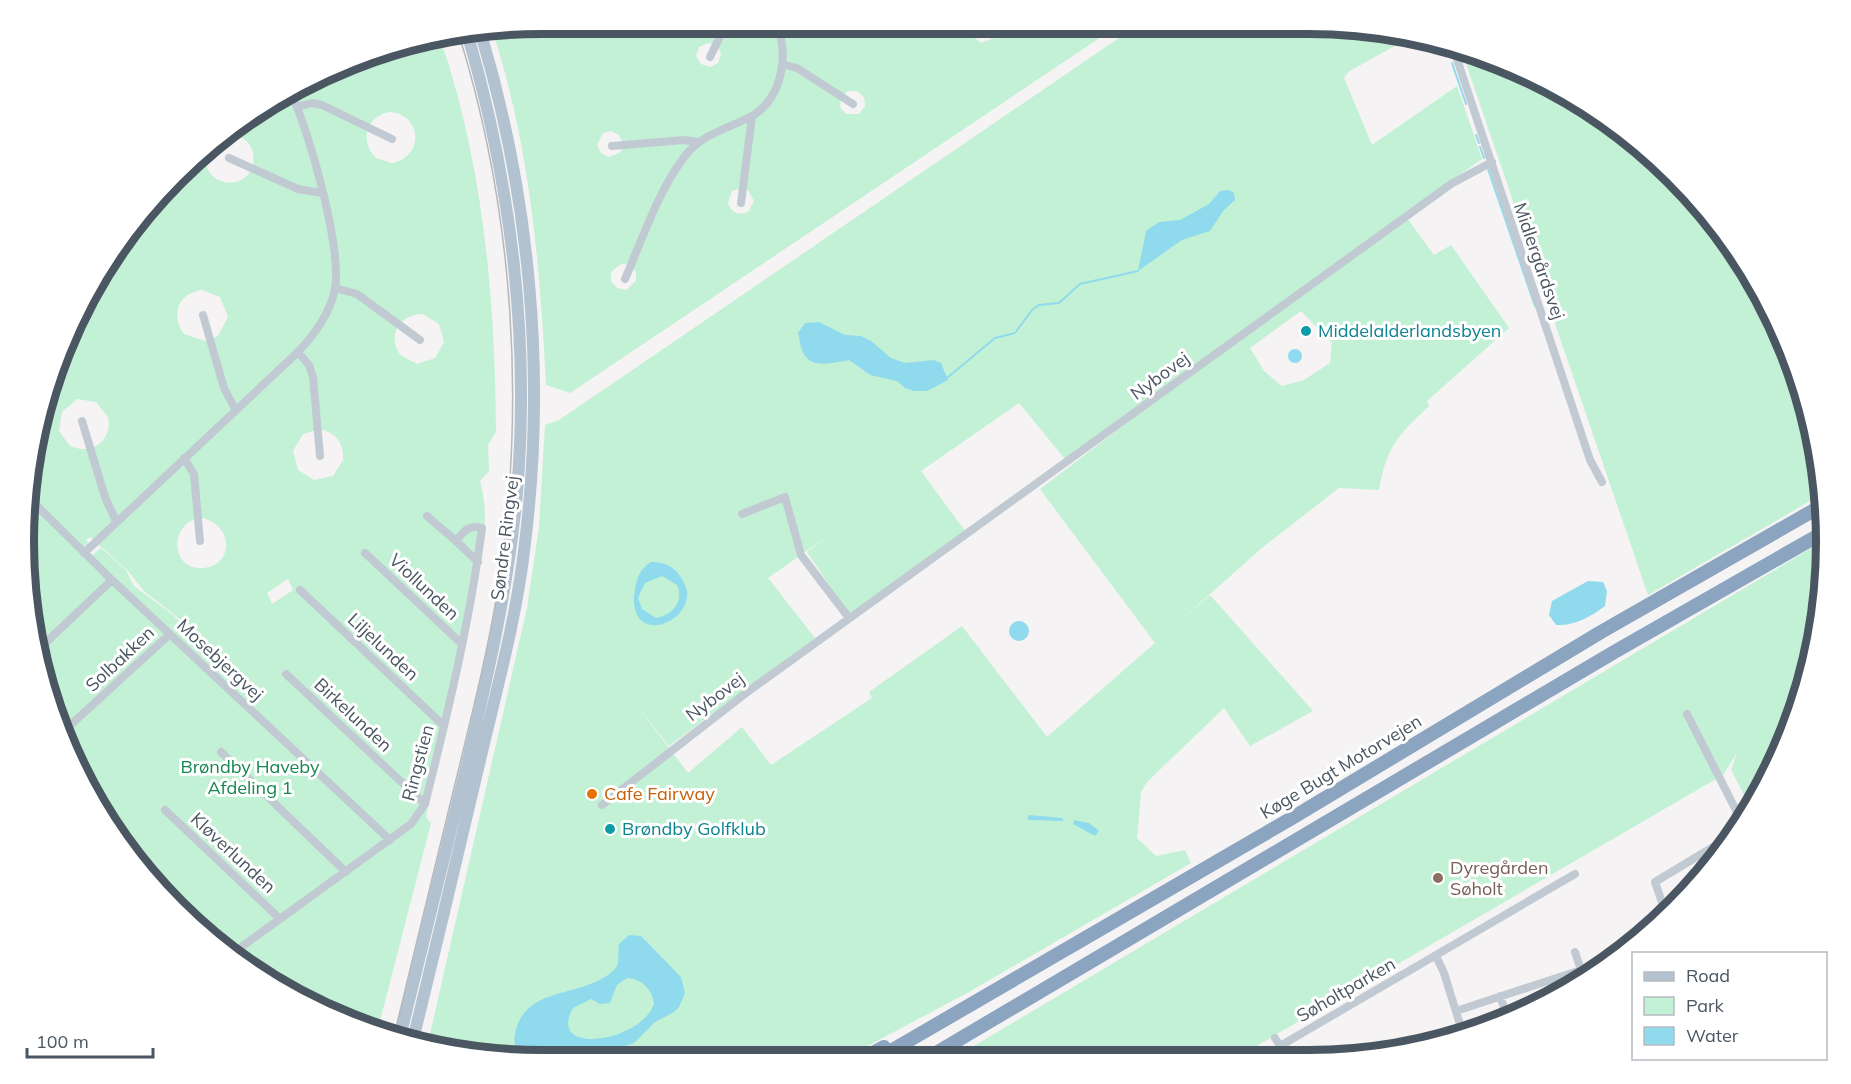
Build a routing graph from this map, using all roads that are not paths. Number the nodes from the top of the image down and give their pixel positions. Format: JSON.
{"nodes":[{"id":1,"x":721,"y":34,"type":"edge"},
{"id":2,"x":779,"y":34,"type":"edge"},
{"id":3,"x":482,"y":38,"type":"edge"},
{"id":4,"x":469,"y":40,"type":"edge"},
{"id":5,"x":710,"y":57,"type":"dead end"},
{"id":6,"x":1456,"y":57,"type":"edge"},
{"id":7,"x":782,"y":64,"type":"junction"},
{"id":8,"x":293,"y":99,"type":"edge"},
{"id":9,"x":853,"y":104,"type":"dead end"},
{"id":10,"x":297,"y":107,"type":"junction"},
{"id":11,"x":752,"y":116,"type":"junction"},
{"id":12,"x":392,"y":139,"type":"dead end"},
{"id":13,"x":698,"y":142,"type":"junction"},
{"id":14,"x":612,"y":146,"type":"dead end"},
{"id":15,"x":229,"y":158,"type":"dead end"},
{"id":16,"x":1492,"y":162,"type":"junction"},
{"id":17,"x":322,"y":193,"type":"junction"},
{"id":18,"x":741,"y":203,"type":"dead end"},
{"id":19,"x":625,"y":279,"type":"dead end"},
{"id":20,"x":335,"y":288,"type":"junction"},
{"id":21,"x":203,"y":315,"type":"dead end"},
{"id":22,"x":420,"y":340,"type":"dead end"},
{"id":23,"x":298,"y":352,"type":"junction"},
{"id":24,"x":235,"y":410,"type":"junction"},
{"id":25,"x":82,"y":421,"type":"dead end"},
{"id":26,"x":320,"y":456,"type":"dead end"},
{"id":27,"x":184,"y":458,"type":"junction"},
{"id":28,"x":1602,"y":482,"type":"dead end"},
{"id":29,"x":36,"y":505,"type":"edge"},
{"id":30,"x":1815,"y":511,"type":"edge"},
{"id":31,"x":742,"y":514,"type":"dead end"},
{"id":32,"x":427,"y":516,"type":"dead end"},
{"id":33,"x":116,"y":521,"type":"junction"},
{"id":34,"x":1816,"y":537,"type":"edge"},
{"id":35,"x":200,"y":541,"type":"dead end"},
{"id":36,"x":456,"y":541,"type":"junction"},
{"id":37,"x":365,"y":553,"type":"dead end"},
{"id":38,"x":84,"y":554,"type":"junction"},
{"id":39,"x":478,"y":562,"type":"junction"},
{"id":40,"x":112,"y":580,"type":"junction"},
{"id":41,"x":300,"y":590,"type":"dead end"},
{"id":42,"x":849,"y":618,"type":"junction"},
{"id":43,"x":170,"y":634,"type":"junction"},
{"id":44,"x":45,"y":644,"type":"edge"},
{"id":45,"x":462,"y":644,"type":"junction"},
{"id":46,"x":286,"y":674,"type":"dead end"},
{"id":47,"x":1687,"y":714,"type":"dead end"},
{"id":48,"x":69,"y":726,"type":"edge"},
{"id":49,"x":444,"y":726,"type":"junction"},
{"id":50,"x":221,"y":752,"type":"dead end"},
{"id":51,"x":425,"y":804,"type":"junction"},
{"id":52,"x":602,"y":805,"type":"dead end"},
{"id":53,"x":165,"y":810,"type":"dead end"},
{"id":54,"x":1738,"y":814,"type":"edge"},
{"id":55,"x":390,"y":840,"type":"junction"},
{"id":56,"x":1716,"y":845,"type":"edge"},
{"id":57,"x":346,"y":872,"type":"junction"},
{"id":58,"x":1575,"y":874,"type":"dead end"},
{"id":59,"x":1663,"y":906,"type":"edge"},
{"id":60,"x":280,"y":919,"type":"junction"},
{"id":61,"x":239,"y":949,"type":"edge"},
{"id":62,"x":1575,"y":952,"type":"dead end"},
{"id":63,"x":1436,"y":956,"type":"junction"},
{"id":64,"x":1581,"y":970,"type":"joint"},
{"id":65,"x":1000,"y":985,"type":"junction"},
{"id":66,"x":1045,"y":990,"type":"junction"},
{"id":67,"x":1500,"y":996,"type":"junction"},
{"id":68,"x":1505,"y":1010,"type":"edge"},
{"id":69,"x":1456,"y":1011,"type":"junction"},
{"id":70,"x":1461,"y":1026,"type":"edge"},
{"id":71,"x":402,"y":1029,"type":"edge"},
{"id":72,"x":415,"y":1033,"type":"edge"},
{"id":73,"x":1275,"y":1038,"type":"dead end"},
{"id":74,"x":879,"y":1050,"type":"edge"},
{"id":75,"x":892,"y":1050,"type":"edge"},
{"id":76,"x":942,"y":1050,"type":"edge"},
{"id":77,"x":955,"y":1050,"type":"edge"}],
"edges":[{"from":1,"to":5,"type":"street"},
{"from":2,"to":7,"type":"street"},
{"from":3,"to":72,"type":"main road","name":"Søndre Ringvej"},
{"from":4,"to":71,"type":"main road","name":"Søndre Ringvej"},
{"from":6,"to":16,"type":"street","name":"Midlergårdsvej"},
{"from":7,"to":9,"type":"street"},
{"from":7,"to":11,"type":"street"},
{"from":8,"to":10,"type":"street"},
{"from":10,"to":12,"type":"street"},
{"from":10,"to":17,"type":"street"},
{"from":11,"to":13,"type":"street"},
{"from":11,"to":18,"type":"street"},
{"from":13,"to":14,"type":"street"},
{"from":13,"to":19,"type":"street"},
{"from":15,"to":17,"type":"street"},
{"from":16,"to":28,"type":"street","name":"Midlergårdsvej"},
{"from":16,"to":42,"type":"street","name":"Nybovej"},
{"from":17,"to":20,"type":"street"},
{"from":20,"to":22,"type":"street"},
{"from":20,"to":23,"type":"street"},
{"from":21,"to":24,"type":"street"},
{"from":23,"to":24,"type":"street"},
{"from":23,"to":26,"type":"street"},
{"from":24,"to":27,"type":"street"},
{"from":25,"to":33,"type":"street"},
{"from":27,"to":33,"type":"street"},
{"from":27,"to":35,"type":"street"},
{"from":29,"to":38,"type":"street","name":"Mosebjergvej"},
{"from":30,"to":65,"type":"highway","name":"Køge Bugt Motorvejen"},
{"from":31,"to":42,"type":"street"},
{"from":32,"to":36,"type":"street"},
{"from":33,"to":38,"type":"street"},
{"from":34,"to":66,"type":"highway"},
{"from":36,"to":39,"type":"street"},
{"from":36,"to":39,"type":"street","name":"Ringstien"},
{"from":37,"to":45,"type":"street","name":"Viollunden"},
{"from":38,"to":40,"type":"street","name":"Mosebjergvej"},
{"from":39,"to":45,"type":"street","name":"Ringstien"},
{"from":40,"to":43,"type":"street","name":"Mosebjergvej"},
{"from":40,"to":44,"type":"street"},
{"from":41,"to":49,"type":"street","name":"Liljelunden"},
{"from":42,"to":52,"type":"street","name":"Nybovej"},
{"from":43,"to":48,"type":"street","name":"Solbakken"},
{"from":43,"to":55,"type":"street","name":"Mosebjergvej"},
{"from":45,"to":49,"type":"street","name":"Ringstien"},
{"from":46,"to":51,"type":"street","name":"Birkelunden"},
{"from":47,"to":54,"type":"street"},
{"from":49,"to":51,"type":"street","name":"Ringstien"},
{"from":50,"to":57,"type":"street"},
{"from":51,"to":55,"type":"street","name":"Ringstien"},
{"from":53,"to":60,"type":"street","name":"Kløverlunden"},
{"from":55,"to":57,"type":"street","name":"Ringstien"},
{"from":56,"to":59,"type":"street"},
{"from":57,"to":60,"type":"street","name":"Ringstien"},
{"from":58,"to":63,"type":"street","name":"Søholtparken"},
{"from":60,"to":61,"type":"street","name":"Ringstien"},
{"from":62,"to":64,"type":"street"},
{"from":63,"to":69,"type":"street"},
{"from":63,"to":73,"type":"street","name":"Søholtparken"},
{"from":64,"to":67,"type":"street"},
{"from":65,"to":74,"type":"highway"},
{"from":65,"to":75,"type":"highway","name":"Køge Bugt Motorvejen"},
{"from":66,"to":76,"type":"highway"},
{"from":66,"to":77,"type":"highway"},
{"from":67,"to":68,"type":"street"},
{"from":67,"to":69,"type":"street"},
{"from":69,"to":70,"type":"street"}]}
